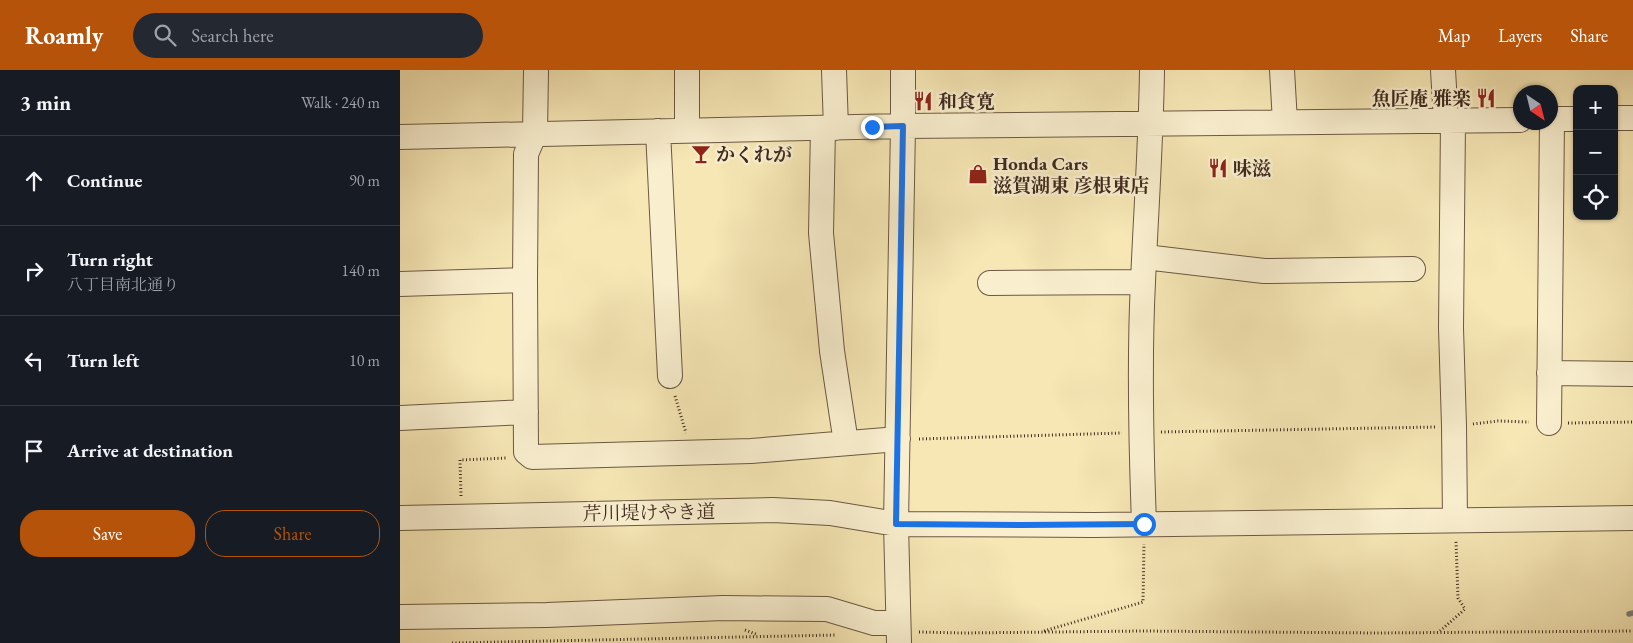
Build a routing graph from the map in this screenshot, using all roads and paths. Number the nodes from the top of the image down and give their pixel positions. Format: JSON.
{"nodes":[{"id":1,"x":536,"y":70,"type":"edge"},
{"id":2,"x":687,"y":70,"type":"edge"},
{"id":3,"x":834,"y":70,"type":"edge"},
{"id":4,"x":902,"y":70,"type":"edge"},
{"id":5,"x":1152,"y":70,"type":"edge"},
{"id":6,"x":1282,"y":70,"type":"edge"},
{"id":7,"x":1443,"y":70,"type":"edge"},
{"id":8,"x":1618,"y":118,"type":"edge"},
{"id":9,"x":1633,"y":118,"type":"edge"},
{"id":10,"x":1558,"y":119,"type":"edge"},
{"id":11,"x":1573,"y":119,"type":"edge"},
{"id":12,"x":1513,"y":120,"type":"edge"},
{"id":13,"x":1449,"y":121,"type":"junction"},
{"id":14,"x":1151,"y":123,"type":"junction"},
{"id":15,"x":903,"y":126,"type":"junction"},
{"id":16,"x":830,"y":128,"type":"junction"},
{"id":17,"x":1283,"y":128,"type":"junction"},
{"id":18,"x":687,"y":130,"type":"junction"},
{"id":19,"x":1551,"y":130,"type":"edge"},
{"id":20,"x":658,"y":131,"type":"junction"},
{"id":21,"x":535,"y":133,"type":"junction"},
{"id":22,"x":400,"y":137,"type":"edge"},
{"id":23,"x":1145,"y":257,"type":"junction"},
{"id":24,"x":1413,"y":269,"type":"dead end"},
{"id":25,"x":525,"y":280,"type":"junction"},
{"id":26,"x":1143,"y":282,"type":"junction"},
{"id":27,"x":990,"y":283,"type":"dead end"},
{"id":28,"x":400,"y":284,"type":"edge"},
{"id":29,"x":1549,"y":373,"type":"junction"},
{"id":30,"x":1633,"y":374,"type":"edge"},
{"id":31,"x":670,"y":376,"type":"joint"},
{"id":32,"x":526,"y":412,"type":"junction"},
{"id":33,"x":400,"y":418,"type":"edge"},
{"id":34,"x":1633,"y":422,"type":"edge"},
{"id":35,"x":1549,"y":423,"type":"junction"},
{"id":36,"x":1454,"y":426,"type":"junction"},
{"id":37,"x":1141,"y":433,"type":"junction"},
{"id":38,"x":898,"y":439,"type":"junction"},
{"id":39,"x":846,"y":442,"type":"junction"},
{"id":40,"x":693,"y":452,"type":"junction"},
{"id":41,"x":529,"y":454,"type":"junction"},
{"id":42,"x":462,"y":516,"type":"junction"},
{"id":43,"x":400,"y":518,"type":"edge"},
{"id":44,"x":1633,"y":518,"type":"edge"},
{"id":45,"x":1455,"y":520,"type":"junction"},
{"id":46,"x":896,"y":524,"type":"junction"},
{"id":47,"x":1144,"y":524,"type":"junction"},
{"id":48,"x":400,"y":617,"type":"edge"},
{"id":49,"x":1633,"y":631,"type":"edge"},
{"id":50,"x":1038,"y":632,"type":"junction"},
{"id":51,"x":1440,"y":632,"type":"junction"},
{"id":52,"x":902,"y":634,"type":"edge"},
{"id":53,"x":837,"y":635,"type":"dead end"},
{"id":54,"x":452,"y":643,"type":"edge"}],
"edges":[{"from":1,"to":21,"type":"street"},
{"from":2,"to":18,"type":"street"},
{"from":3,"to":16,"type":"street"},
{"from":4,"to":15,"type":"street"},
{"from":5,"to":14,"type":"street"},
{"from":6,"to":17,"type":"street"},
{"from":7,"to":13,"type":"street"},
{"from":8,"to":9,"type":"street"},
{"from":10,"to":11,"type":"street"},
{"from":12,"to":13,"type":"street"},
{"from":13,"to":17,"type":"street"},
{"from":13,"to":36,"type":"street"},
{"from":14,"to":15,"type":"street"},
{"from":14,"to":17,"type":"street"},
{"from":14,"to":23,"type":"street"},
{"from":15,"to":16,"type":"street"},
{"from":15,"to":38,"type":"street"},
{"from":16,"to":18,"type":"street"},
{"from":16,"to":39,"type":"street"},
{"from":18,"to":20,"type":"street"},
{"from":19,"to":29,"type":"street"},
{"from":20,"to":21,"type":"street"},
{"from":20,"to":31,"type":"street"},
{"from":21,"to":22,"type":"street"},
{"from":21,"to":25,"type":"street"},
{"from":23,"to":24,"type":"street"},
{"from":23,"to":26,"type":"street"},
{"from":25,"to":28,"type":"street"},
{"from":25,"to":32,"type":"street"},
{"from":26,"to":27,"type":"street"},
{"from":26,"to":37,"type":"street"},
{"from":29,"to":30,"type":"street"},
{"from":29,"to":35,"type":"street"},
{"from":31,"to":40,"type":"path"},
{"from":32,"to":33,"type":"street"},
{"from":32,"to":41,"type":"street"},
{"from":34,"to":35,"type":"path"},
{"from":35,"to":36,"type":"path"},
{"from":36,"to":37,"type":"path"},
{"from":36,"to":45,"type":"street"},
{"from":37,"to":38,"type":"path"},
{"from":37,"to":47,"type":"street"},
{"from":38,"to":39,"type":"street"},
{"from":38,"to":46,"type":"street"},
{"from":39,"to":40,"type":"street"},
{"from":40,"to":41,"type":"street"},
{"from":41,"to":42,"type":"path"},
{"from":42,"to":43,"type":"street","name":"芹川堤けやき道"},
{"from":42,"to":46,"type":"street","name":"芹川堤けやき道"},
{"from":44,"to":45,"type":"street","name":"芹川堤けやき道"},
{"from":45,"to":47,"type":"street","name":"芹川堤けやき道"},
{"from":45,"to":51,"type":"path"},
{"from":46,"to":47,"type":"street","name":"芹川堤けやき道"},
{"from":46,"to":52,"type":"street"},
{"from":47,"to":50,"type":"path"},
{"from":48,"to":52,"type":"street"},
{"from":49,"to":51,"type":"path"},
{"from":50,"to":51,"type":"path"},
{"from":50,"to":52,"type":"path"},
{"from":53,"to":54,"type":"path"}]}
